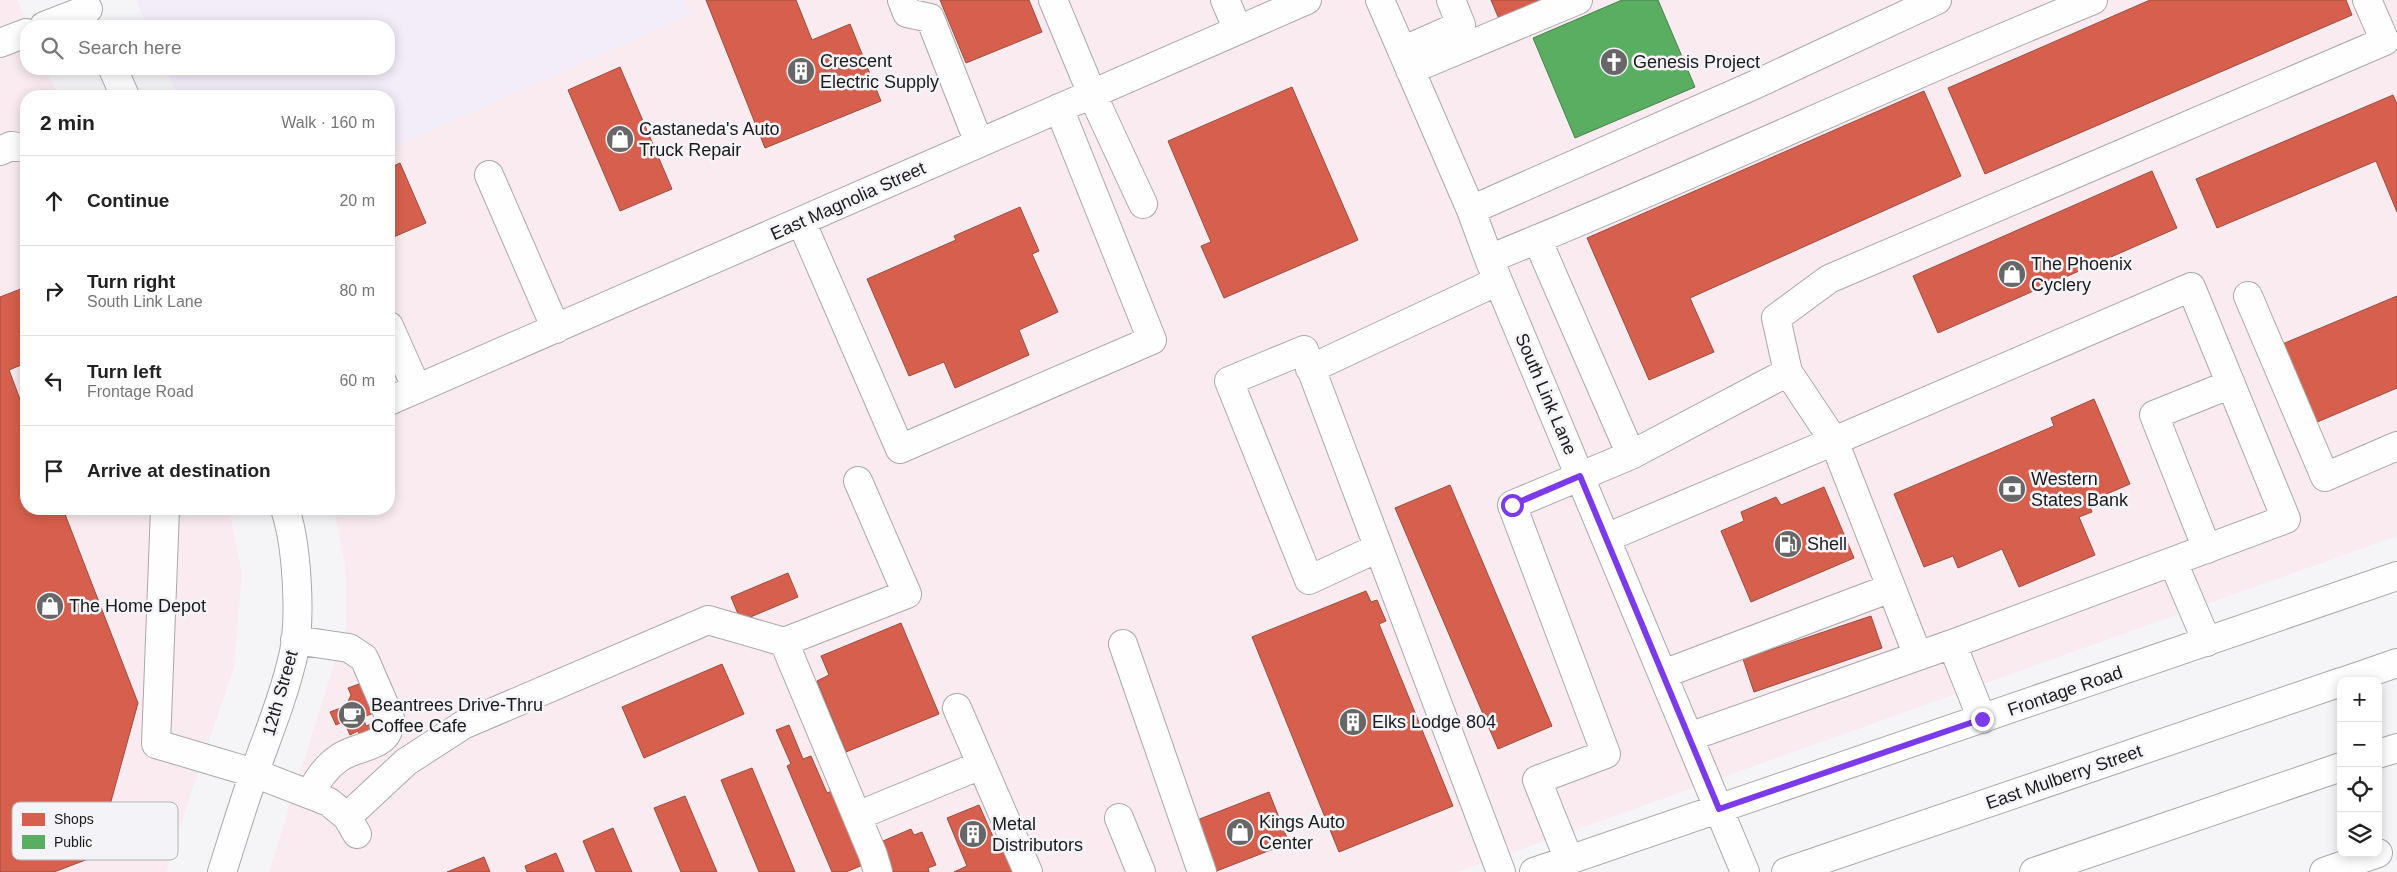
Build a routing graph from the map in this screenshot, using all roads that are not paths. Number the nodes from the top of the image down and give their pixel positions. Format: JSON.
{"nodes":[{"id":1,"x":902,"y":0,"type":"edge"},
{"id":2,"x":1053,"y":0,"type":"edge"},
{"id":3,"x":1225,"y":0,"type":"edge"},
{"id":4,"x":1307,"y":0,"type":"edge"},
{"id":5,"x":1380,"y":0,"type":"edge"},
{"id":6,"x":1450,"y":0,"type":"edge"},
{"id":7,"x":1578,"y":0,"type":"edge"},
{"id":8,"x":2093,"y":0,"type":"edge"},
{"id":9,"x":2367,"y":0,"type":"edge"},
{"id":10,"x":1932,"y":1,"type":"edge"},
{"id":11,"x":89,"y":12,"type":"edge"},
{"id":12,"x":63,"y":20,"type":"edge"},
{"id":13,"x":1238,"y":30,"type":"junction"},
{"id":14,"x":20,"y":36,"type":"edge"},
{"id":15,"x":1465,"y":36,"type":"junction"},
{"id":16,"x":0,"y":44,"type":"edge"},
{"id":17,"x":1406,"y":61,"type":"junction"},
{"id":18,"x":115,"y":75,"type":"edge"},
{"id":19,"x":122,"y":90,"type":"edge"},
{"id":20,"x":1092,"y":94,"type":"junction"},
{"id":21,"x":1059,"y":108,"type":"junction"},
{"id":22,"x":979,"y":143,"type":"junction"},
{"id":23,"x":20,"y":147,"type":"edge"},
{"id":24,"x":0,"y":151,"type":"edge"},
{"id":25,"x":489,"y":175,"type":"dead end"},
{"id":26,"x":1143,"y":204,"type":"dead end"},
{"id":27,"x":1471,"y":210,"type":"junction"},
{"id":28,"x":801,"y":221,"type":"junction"},
{"id":29,"x":1537,"y":239,"type":"junction"},
{"id":30,"x":1493,"y":270,"type":"junction"},
{"id":31,"x":2248,"y":296,"type":"dead end"},
{"id":32,"x":556,"y":329,"type":"junction"},
{"id":33,"x":395,"y":340,"type":"edge"},
{"id":34,"x":1310,"y":368,"type":"junction"},
{"id":35,"x":1788,"y":372,"type":"junction"},
{"id":36,"x":2230,"y":384,"type":"junction"},
{"id":37,"x":417,"y":389,"type":"junction"},
{"id":38,"x":395,"y":399,"type":"edge"},
{"id":39,"x":1834,"y":441,"type":"junction"},
{"id":40,"x":2397,"y":446,"type":"edge"},
{"id":41,"x":1631,"y":455,"type":"junction"},
{"id":42,"x":1580,"y":476,"type":"junction"},
{"id":43,"x":858,"y":480,"type":"dead end"},
{"id":44,"x":166,"y":515,"type":"edge"},
{"id":45,"x":286,"y":515,"type":"edge"},
{"id":46,"x":1606,"y":538,"type":"junction"},
{"id":47,"x":1378,"y":548,"type":"junction"},
{"id":48,"x":2207,"y":549,"type":"junction"},
{"id":49,"x":2173,"y":562,"type":"junction"},
{"id":50,"x":2397,"y":576,"type":"edge"},
{"id":51,"x":1891,"y":588,"type":"junction"},
{"id":52,"x":295,"y":640,"type":"junction"},
{"id":53,"x":784,"y":642,"type":"junction"},
{"id":54,"x":2207,"y":642,"type":"junction"},
{"id":55,"x":1123,"y":644,"type":"dead end"},
{"id":56,"x":1952,"y":644,"type":"junction"},
{"id":57,"x":1918,"y":656,"type":"junction"},
{"id":58,"x":2397,"y":663,"type":"edge"},
{"id":59,"x":1663,"y":674,"type":"junction"},
{"id":60,"x":2357,"y":677,"type":"edge"},
{"id":61,"x":2337,"y":683,"type":"edge"},
{"id":62,"x":957,"y":708,"type":"dead end"},
{"id":63,"x":1982,"y":719,"type":"junction"},
{"id":64,"x":1689,"y":737,"type":"junction"},
{"id":65,"x":2397,"y":748,"type":"edge"},
{"id":66,"x":2382,"y":753,"type":"edge"},
{"id":67,"x":981,"y":765,"type":"junction"},
{"id":68,"x":2337,"y":768,"type":"edge"},
{"id":69,"x":254,"y":773,"type":"junction"},
{"id":70,"x":310,"y":794,"type":"junction"},
{"id":71,"x":1719,"y":809,"type":"junction"},
{"id":72,"x":857,"y":816,"type":"junction"},
{"id":73,"x":1119,"y":818,"type":"dead end"},
{"id":74,"x":2384,"y":855,"type":"edge"},
{"id":75,"x":1569,"y":860,"type":"junction"},
{"id":76,"x":222,"y":872,"type":"edge"},
{"id":77,"x":878,"y":872,"type":"edge"},
{"id":78,"x":1028,"y":872,"type":"edge"},
{"id":79,"x":1142,"y":872,"type":"edge"},
{"id":80,"x":1202,"y":872,"type":"edge"},
{"id":81,"x":1501,"y":872,"type":"edge"},
{"id":82,"x":1534,"y":872,"type":"edge"},
{"id":83,"x":1745,"y":872,"type":"edge"},
{"id":84,"x":1786,"y":872,"type":"edge"},
{"id":85,"x":2034,"y":872,"type":"edge"},
{"id":86,"x":2324,"y":872,"type":"edge"}],
"edges":[{"from":1,"to":22,"type":"main road"},
{"from":2,"to":20,"type":"main road"},
{"from":3,"to":13,"type":"main road"},
{"from":4,"to":13,"type":"main road","name":"East Magnolia Street"},
{"from":5,"to":17,"type":"main road","name":"South Link Lane"},
{"from":6,"to":15,"type":"main road"},
{"from":7,"to":15,"type":"main road"},
{"from":8,"to":29,"type":"main road"},
{"from":9,"to":35,"type":"main road"},
{"from":10,"to":27,"type":"main road"},
{"from":11,"to":12,"type":"main road"},
{"from":13,"to":20,"type":"main road","name":"East Magnolia Street"},
{"from":14,"to":16,"type":"main road"},
{"from":15,"to":17,"type":"main road"},
{"from":17,"to":27,"type":"main road","name":"South Link Lane"},
{"from":18,"to":19,"type":"main road"},
{"from":20,"to":21,"type":"main road","name":"East Magnolia Street"},
{"from":20,"to":26,"type":"main road"},
{"from":21,"to":22,"type":"main road","name":"East Magnolia Street"},
{"from":21,"to":28,"type":"main road"},
{"from":22,"to":28,"type":"main road","name":"East Magnolia Street"},
{"from":23,"to":24,"type":"main road"},
{"from":25,"to":32,"type":"main road"},
{"from":27,"to":30,"type":"main road","name":"South Link Lane"},
{"from":28,"to":32,"type":"main road","name":"East Magnolia Street"},
{"from":29,"to":30,"type":"main road"},
{"from":29,"to":41,"type":"main road"},
{"from":30,"to":34,"type":"main road"},
{"from":30,"to":42,"type":"main road","name":"South Link Lane"},
{"from":31,"to":40,"type":"main road"},
{"from":32,"to":37,"type":"main road","name":"East Magnolia Street"},
{"from":33,"to":37,"type":"main road"},
{"from":34,"to":47,"type":"main road"},
{"from":34,"to":47,"type":"main road"},
{"from":35,"to":39,"type":"main road"},
{"from":35,"to":41,"type":"main road"},
{"from":36,"to":39,"type":"main road"},
{"from":36,"to":48,"type":"main road"},
{"from":36,"to":48,"type":"main road"},
{"from":37,"to":38,"type":"main road","name":"East Magnolia Street"},
{"from":39,"to":46,"type":"main road"},
{"from":39,"to":51,"type":"main road"},
{"from":41,"to":42,"type":"main road"},
{"from":42,"to":46,"type":"main road","name":"South Link Lane"},
{"from":42,"to":75,"type":"main road"},
{"from":43,"to":53,"type":"main road"},
{"from":44,"to":69,"type":"main road"},
{"from":45,"to":52,"type":"main road","name":"12th Street"},
{"from":46,"to":59,"type":"main road","name":"South Link Lane"},
{"from":47,"to":81,"type":"main road"},
{"from":48,"to":49,"type":"main road"},
{"from":49,"to":54,"type":"main road"},
{"from":49,"to":56,"type":"main road"},
{"from":50,"to":54,"type":"main road","name":"Frontage Road"},
{"from":51,"to":57,"type":"main road"},
{"from":51,"to":59,"type":"main road"},
{"from":52,"to":69,"type":"main road","name":"12th Street"},
{"from":52,"to":70,"type":"main road"},
{"from":53,"to":70,"type":"main road"},
{"from":53,"to":72,"type":"main road"},
{"from":54,"to":63,"type":"main road","name":"Frontage Road"},
{"from":55,"to":80,"type":"main road"},
{"from":56,"to":57,"type":"main road"},
{"from":56,"to":63,"type":"main road"},
{"from":57,"to":64,"type":"main road"},
{"from":58,"to":60,"type":"main road"},
{"from":59,"to":64,"type":"main road","name":"South Link Lane"},
{"from":61,"to":84,"type":"main road","name":"East Mulberry Street"},
{"from":62,"to":67,"type":"main road"},
{"from":63,"to":71,"type":"main road","name":"Frontage Road"},
{"from":64,"to":71,"type":"main road","name":"South Link Lane"},
{"from":65,"to":66,"type":"main road"},
{"from":67,"to":72,"type":"main road"},
{"from":67,"to":78,"type":"main road"},
{"from":68,"to":85,"type":"main road"},
{"from":69,"to":70,"type":"main road"},
{"from":69,"to":76,"type":"main road","name":"12th Street"},
{"from":71,"to":75,"type":"main road","name":"Frontage Road"},
{"from":71,"to":83,"type":"main road","name":"South Link Lane"},
{"from":72,"to":77,"type":"main road"},
{"from":73,"to":79,"type":"main road"},
{"from":74,"to":86,"type":"main road"},
{"from":75,"to":82,"type":"main road","name":"Frontage Road"}]}
